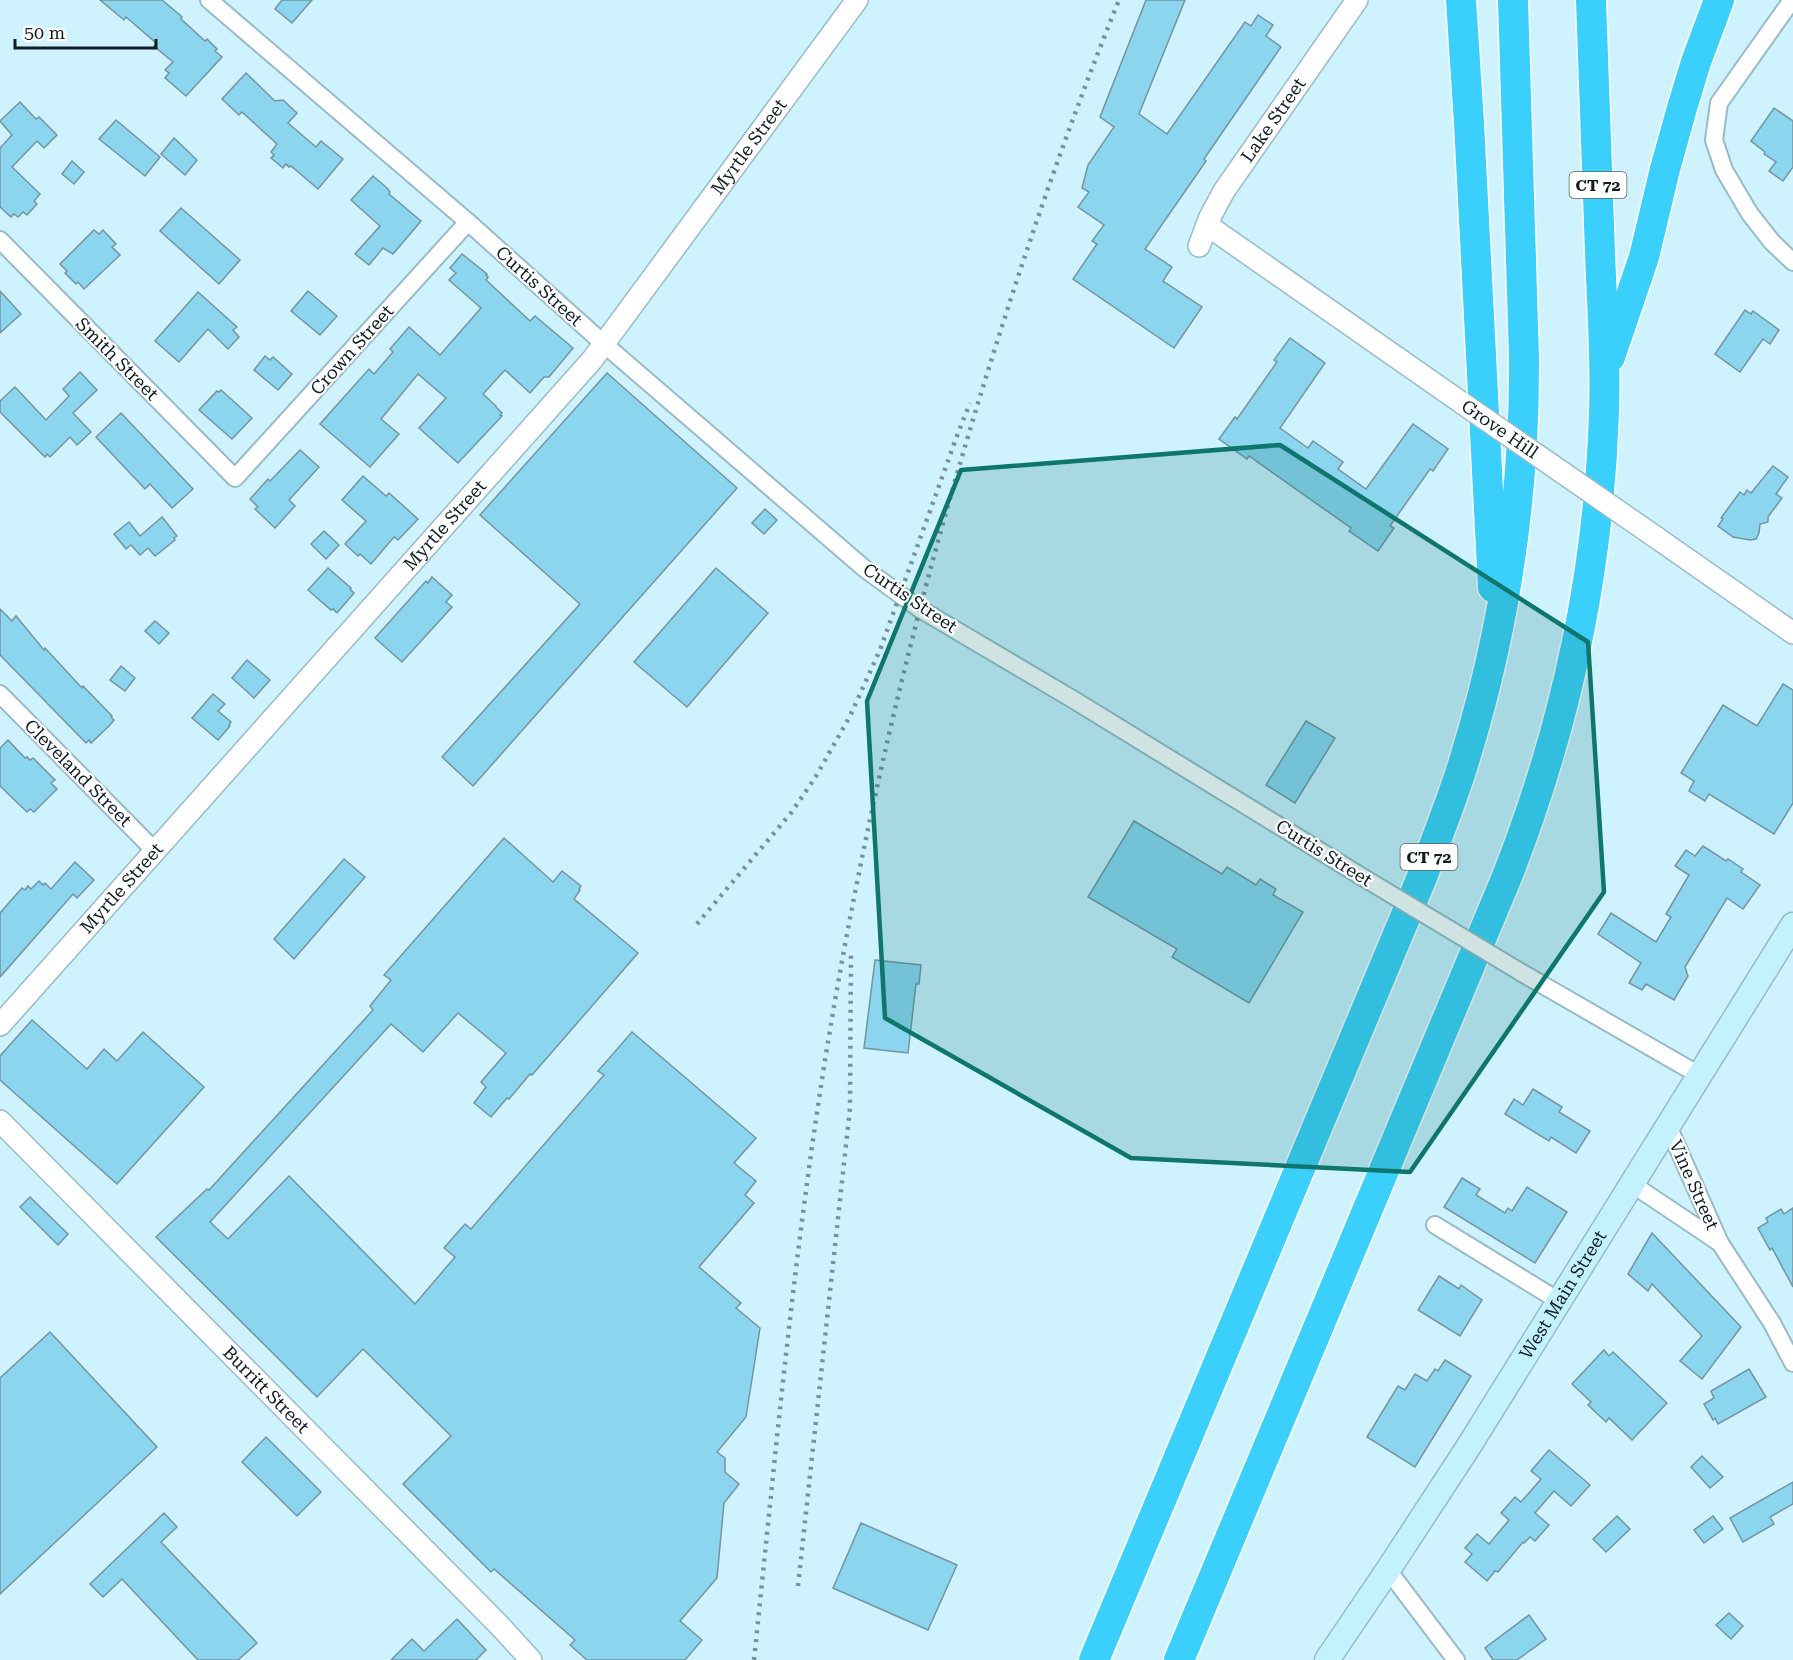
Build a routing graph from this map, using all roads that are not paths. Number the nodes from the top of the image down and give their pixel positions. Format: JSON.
{"nodes":[{"id":1,"x":209,"y":0,"type":"edge"},
{"id":2,"x":856,"y":0,"type":"edge"},
{"id":3,"x":1357,"y":0,"type":"edge"},
{"id":4,"x":1513,"y":0,"type":"edge"},
{"id":5,"x":1591,"y":0,"type":"edge"},
{"id":6,"x":1719,"y":0,"type":"edge"},
{"id":7,"x":1792,"y":0,"type":"edge"},
{"id":8,"x":1460,"y":1,"type":"edge"},
{"id":9,"x":468,"y":222,"type":"junction"},
{"id":10,"x":1207,"y":225,"type":"junction"},
{"id":11,"x":0,"y":240,"type":"edge"},
{"id":12,"x":1199,"y":246,"type":"dead end"},
{"id":13,"x":1793,"y":262,"type":"edge"},
{"id":14,"x":604,"y":344,"type":"junction"},
{"id":15,"x":1605,"y":371,"type":"junction"},
{"id":16,"x":235,"y":478,"type":"joint"},
{"id":17,"x":1793,"y":633,"type":"edge"},
{"id":18,"x":1493,"y":655,"type":"junction"},
{"id":19,"x":0,"y":694,"type":"edge"},
{"id":20,"x":155,"y":851,"type":"junction"},
{"id":21,"x":1793,"y":925,"type":"edge"},
{"id":22,"x":0,"y":1025,"type":"edge"},
{"id":23,"x":1699,"y":1075,"type":"junction"},
{"id":24,"x":0,"y":1121,"type":"edge"},
{"id":25,"x":1668,"y":1126,"type":"junction"},
{"id":26,"x":1632,"y":1184,"type":"junction"},
{"id":27,"x":1435,"y":1225,"type":"dead end"},
{"id":28,"x":1720,"y":1243,"type":"junction"},
{"id":29,"x":1559,"y":1301,"type":"junction"},
{"id":30,"x":1793,"y":1363,"type":"edge"},
{"id":31,"x":1388,"y":1570,"type":"junction"},
{"id":32,"x":531,"y":1660,"type":"edge"},
{"id":33,"x":1094,"y":1660,"type":"edge"},
{"id":34,"x":1179,"y":1660,"type":"edge"},
{"id":35,"x":1327,"y":1660,"type":"edge"},
{"id":36,"x":1456,"y":1660,"type":"edge"}],
"edges":[{"from":1,"to":9,"type":"street","name":"Curtis Street"},
{"from":2,"to":14,"type":"street","name":"Myrtle Street"},
{"from":3,"to":10,"type":"street","name":"Lake Street"},
{"from":4,"to":18,"type":"highway","number":"CT 72"},
{"from":5,"to":15,"type":"highway","number":"CT 72"},
{"from":6,"to":15,"type":"highway"},
{"from":7,"to":13,"type":"street"},
{"from":8,"to":18,"type":"highway"},
{"from":9,"to":14,"type":"street","name":"Curtis Street"},
{"from":9,"to":16,"type":"street","name":"Crown Street"},
{"from":10,"to":12,"type":"street","name":"Lake Street"},
{"from":10,"to":17,"type":"street","name":"Grove Hill","bridge":true},
{"from":11,"to":16,"type":"street","name":"Smith Street"},
{"from":14,"to":20,"type":"street","name":"Myrtle Street"},
{"from":14,"to":23,"type":"street","name":"Curtis Street","bridge":true},
{"from":15,"to":34,"type":"highway","number":"CT 72"},
{"from":18,"to":33,"type":"highway","number":"CT 72"},
{"from":19,"to":20,"type":"street","name":"Cleveland Street"},
{"from":20,"to":22,"type":"street","name":"Myrtle Street"},
{"from":21,"to":23,"type":"main road","name":"West Main Street"},
{"from":23,"to":25,"type":"main road","name":"West Main Street"},
{"from":24,"to":32,"type":"street","name":"Burritt Street"},
{"from":25,"to":26,"type":"main road","name":"West Main Street"},
{"from":25,"to":28,"type":"street","name":"Vine Street"},
{"from":26,"to":28,"type":"street","name":"Vine Street"},
{"from":26,"to":29,"type":"main road","name":"West Main Street"},
{"from":27,"to":29,"type":"street"},
{"from":28,"to":30,"type":"street","name":"Vine Street"},
{"from":29,"to":31,"type":"main road","name":"West Main Street"},
{"from":31,"to":35,"type":"main road","name":"West Main Street"},
{"from":31,"to":36,"type":"street"}]}
